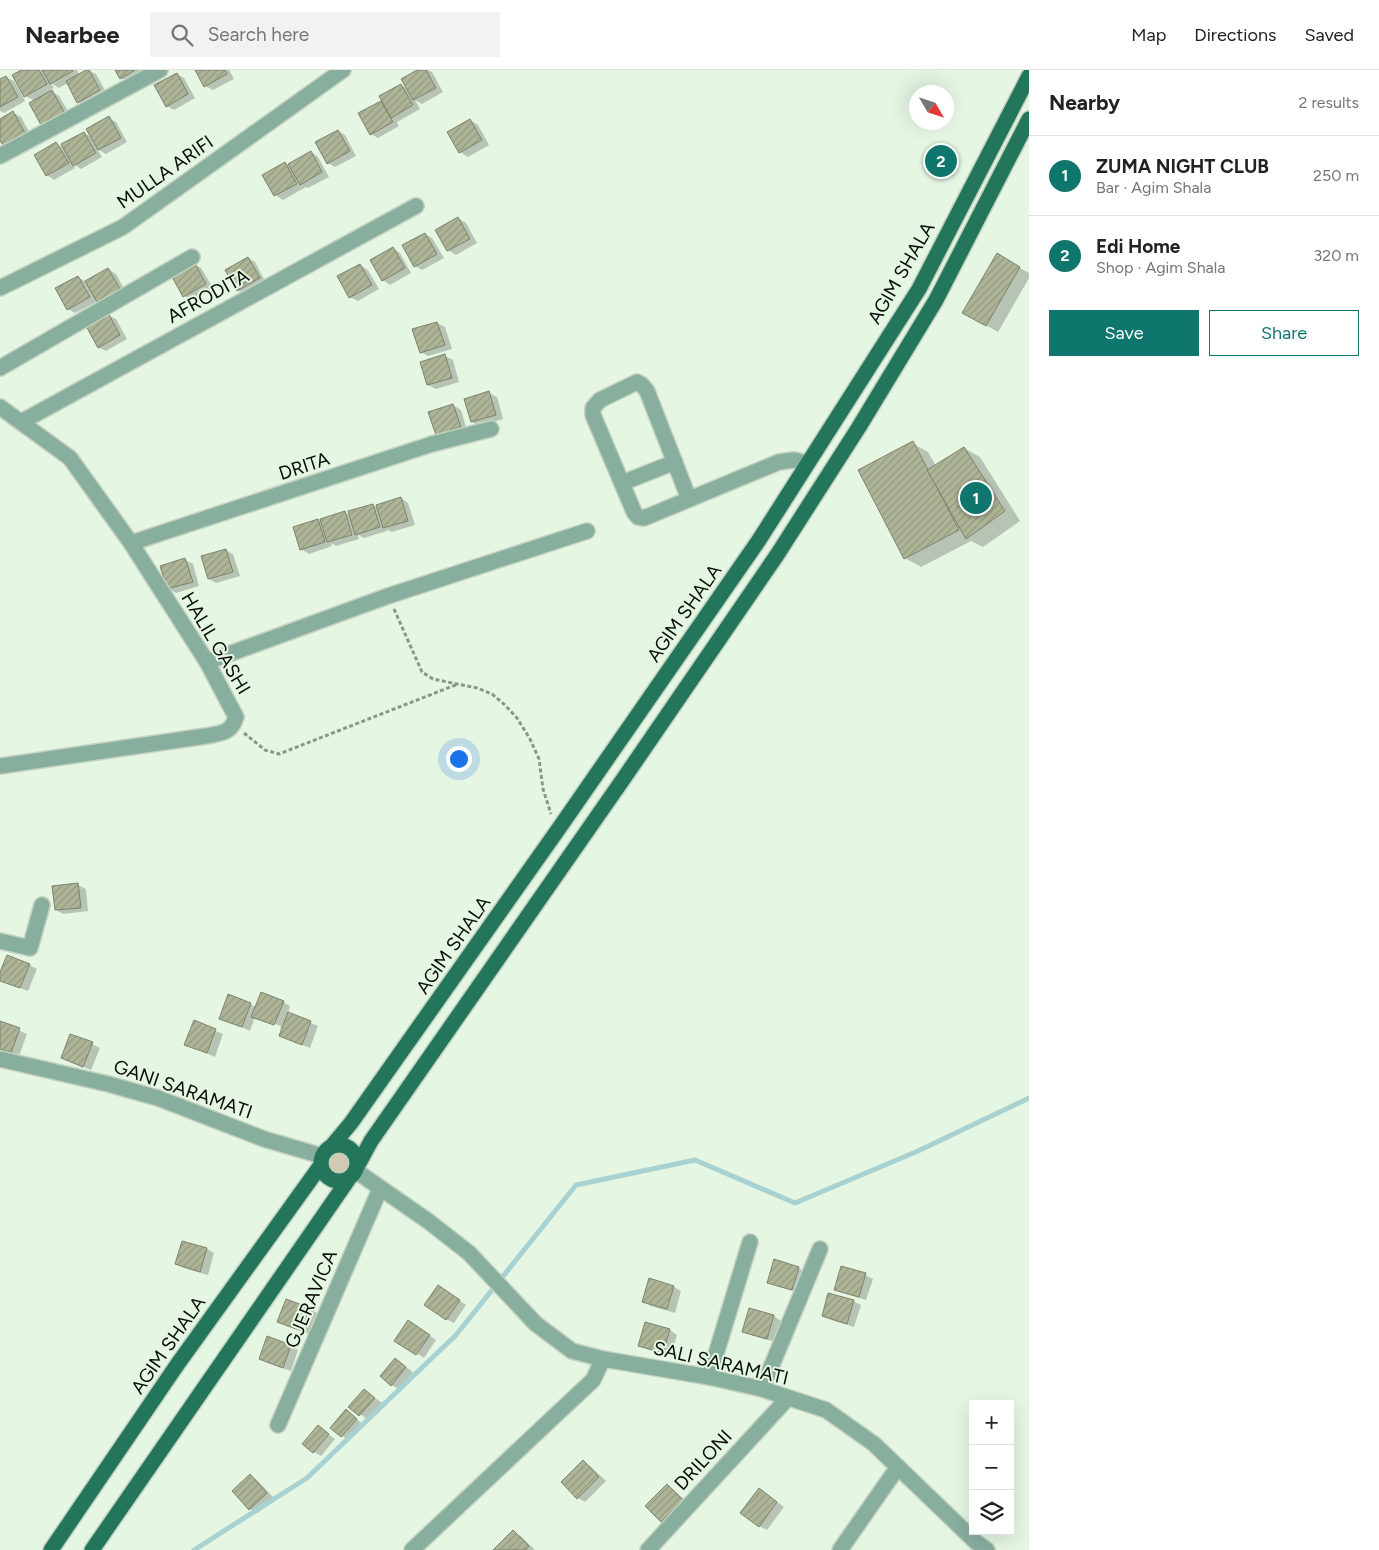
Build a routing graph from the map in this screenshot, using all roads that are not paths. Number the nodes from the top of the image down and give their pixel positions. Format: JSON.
{"nodes":[{"id":1,"x":160,"y":70,"type":"edge"},
{"id":2,"x":343,"y":70,"type":"edge"},
{"id":3,"x":1029,"y":76,"type":"edge"},
{"id":4,"x":1029,"y":119,"type":"edge"},
{"id":5,"x":0,"y":156,"type":"edge"},
{"id":6,"x":416,"y":206,"type":"dead end"},
{"id":7,"x":192,"y":257,"type":"dead end"},
{"id":8,"x":0,"y":288,"type":"edge"},
{"id":9,"x":0,"y":368,"type":"edge"},
{"id":10,"x":0,"y":407,"type":"edge"},
{"id":11,"x":21,"y":422,"type":"junction"},
{"id":12,"x":490,"y":429,"type":"dead end"},
{"id":13,"x":674,"y":462,"type":"junction"},
{"id":14,"x":808,"y":463,"type":"junction"},
{"id":15,"x":622,"y":483,"type":"junction"},
{"id":16,"x":689,"y":499,"type":"junction"},
{"id":17,"x":587,"y":531,"type":"dead end"},
{"id":18,"x":131,"y":543,"type":"junction"},
{"id":19,"x":207,"y":662,"type":"junction"},
{"id":20,"x":0,"y":766,"type":"edge"},
{"id":21,"x":42,"y":905,"type":"dead end"},
{"id":22,"x":0,"y":941,"type":"edge"},
{"id":23,"x":0,"y":1059,"type":"edge"},
{"id":24,"x":325,"y":1156,"type":"junction"},
{"id":25,"x":354,"y":1172,"type":"junction"},
{"id":26,"x":380,"y":1188,"type":"junction"},
{"id":27,"x":750,"y":1242,"type":"dead end"},
{"id":28,"x":820,"y":1249,"type":"dead end"},
{"id":29,"x":603,"y":1359,"type":"junction"},
{"id":30,"x":708,"y":1377,"type":"junction"},
{"id":31,"x":762,"y":1389,"type":"junction"},
{"id":32,"x":788,"y":1398,"type":"junction"},
{"id":33,"x":278,"y":1425,"type":"dead end"},
{"id":34,"x":898,"y":1467,"type":"junction"},
{"id":35,"x":979,"y":1547,"type":"edge"},
{"id":36,"x":51,"y":1550,"type":"edge"},
{"id":37,"x":92,"y":1550,"type":"edge"},
{"id":38,"x":412,"y":1550,"type":"edge"},
{"id":39,"x":648,"y":1550,"type":"edge"},
{"id":40,"x":840,"y":1550,"type":"edge"}],
"edges":[{"from":1,"to":5,"type":"street"},
{"from":2,"to":8,"type":"street","name":"MULLA ARIFI"},
{"from":3,"to":14,"type":"main road","name":"AGIM SHALA"},
{"from":4,"to":25,"type":"main road"},
{"from":6,"to":11,"type":"street","name":"AFRODITA"},
{"from":7,"to":9,"type":"street"},
{"from":10,"to":11,"type":"street","name":"HALIL GASHI"},
{"from":11,"to":18,"type":"street","name":"HALIL GASHI"},
{"from":12,"to":18,"type":"street","name":"DRITA"},
{"from":13,"to":15,"type":"street"},
{"from":13,"to":15,"type":"street"},
{"from":13,"to":16,"type":"street"},
{"from":14,"to":16,"type":"street"},
{"from":14,"to":24,"type":"main road","name":"AGIM SHALA"},
{"from":15,"to":16,"type":"street"},
{"from":17,"to":19,"type":"street"},
{"from":18,"to":19,"type":"street","name":"HALIL GASHI"},
{"from":19,"to":20,"type":"street","name":"HALIL GASHI"},
{"from":21,"to":22,"type":"street"},
{"from":23,"to":24,"type":"street","name":"GANI SARAMATI"},
{"from":24,"to":25,"type":"main road"},
{"from":24,"to":25,"type":"main road"},
{"from":24,"to":36,"type":"main road","name":"AGIM SHALA"},
{"from":25,"to":26,"type":"street","name":"SALI SARAMATI"},
{"from":25,"to":37,"type":"main road"},
{"from":26,"to":29,"type":"street","name":"SALI SARAMATI"},
{"from":26,"to":33,"type":"street","name":"GJERAVICA"},
{"from":27,"to":30,"type":"street"},
{"from":28,"to":31,"type":"street"},
{"from":29,"to":30,"type":"street","name":"SALI SARAMATI"},
{"from":29,"to":38,"type":"street"},
{"from":30,"to":31,"type":"street","name":"SALI SARAMATI"},
{"from":31,"to":32,"type":"street","name":"SALI SARAMATI"},
{"from":32,"to":34,"type":"street","name":"SALI SARAMATI"},
{"from":32,"to":39,"type":"street","name":"DRILONI"},
{"from":34,"to":35,"type":"street","name":"SALI SARAMATI"},
{"from":34,"to":40,"type":"street"}]}
